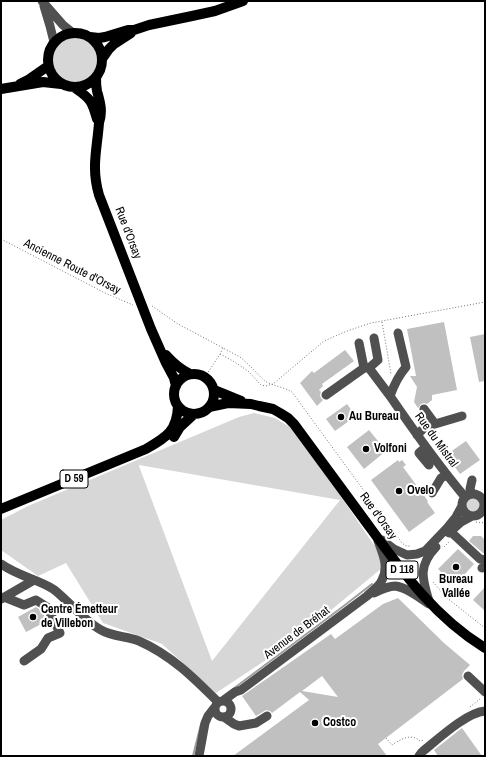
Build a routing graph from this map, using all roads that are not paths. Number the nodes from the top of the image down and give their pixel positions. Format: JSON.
{"nodes":[{"id":1,"x":42,"y":1,"type":"edge"},
{"id":2,"x":243,"y":1,"type":"edge"},
{"id":3,"x":134,"y":30,"type":"junction"},
{"id":4,"x":73,"y":33,"type":"junction"},
{"id":5,"x":90,"y":37,"type":"junction"},
{"id":6,"x":54,"y":42,"type":"junction"},
{"id":7,"x":102,"y":59,"type":"junction"},
{"id":8,"x":48,"y":66,"type":"junction"},
{"id":9,"x":96,"y":78,"type":"junction"},
{"id":10,"x":61,"y":84,"type":"junction"},
{"id":11,"x":15,"y":87,"type":"junction"},
{"id":12,"x":75,"y":88,"type":"junction"},
{"id":13,"x":1,"y":89,"type":"edge"},
{"id":14,"x":99,"y":123,"type":"junction"},
{"id":15,"x":398,"y":333,"type":"dead end"},
{"id":16,"x":374,"y":338,"type":"dead end"},
{"id":17,"x":359,"y":342,"type":"dead end"},
{"id":18,"x":160,"y":347,"type":"junction"},
{"id":19,"x":366,"y":368,"type":"junction"},
{"id":20,"x":190,"y":374,"type":"junction"},
{"id":21,"x":176,"y":386,"type":"junction"},
{"id":22,"x":214,"y":390,"type":"junction"},
{"id":23,"x":392,"y":392,"type":"junction"},
{"id":24,"x":326,"y":394,"type":"dead end"},
{"id":25,"x":251,"y":404,"type":"junction"},
{"id":26,"x":178,"y":406,"type":"junction"},
{"id":27,"x":209,"y":407,"type":"junction"},
{"id":28,"x":424,"y":408,"type":"dead end"},
{"id":29,"x":194,"y":414,"type":"junction"},
{"id":30,"x":462,"y":416,"type":"dead end"},
{"id":31,"x":435,"y":424,"type":"junction"},
{"id":32,"x":417,"y":435,"type":"junction"},
{"id":33,"x":426,"y":447,"type":"junction"},
{"id":34,"x":146,"y":448,"type":"junction"},
{"id":35,"x":429,"y":465,"type":"dead end"},
{"id":36,"x":447,"y":475,"type":"junction"},
{"id":37,"x":472,"y":480,"type":"dead end"},
{"id":38,"x":432,"y":493,"type":"dead end"},
{"id":39,"x":469,"y":495,"type":"junction"},
{"id":40,"x":462,"y":506,"type":"junction"},
{"id":41,"x":1,"y":509,"type":"edge"},
{"id":42,"x":484,"y":509,"type":"edge"},
{"id":43,"x":472,"y":516,"type":"junction"},
{"id":44,"x":451,"y":532,"type":"junction"},
{"id":45,"x":376,"y":536,"type":"junction"},
{"id":46,"x":1,"y":564,"type":"edge"},
{"id":47,"x":484,"y":565,"type":"edge"},
{"id":48,"x":34,"y":580,"type":"junction"},
{"id":49,"x":367,"y":596,"type":"junction"},
{"id":50,"x":2,"y":598,"type":"edge"},
{"id":51,"x":432,"y":605,"type":"junction"},
{"id":52,"x":485,"y":648,"type":"edge"},
{"id":53,"x":24,"y":661,"type":"dead end"},
{"id":54,"x":468,"y":676,"type":"dead end"},
{"id":55,"x":483,"y":695,"type":"edge"},
{"id":56,"x":223,"y":709,"type":"junction"},
{"id":57,"x":484,"y":711,"type":"edge"},
{"id":58,"x":267,"y":716,"type":"dead end"},
{"id":59,"x":200,"y":756,"type":"edge"},
{"id":60,"x":419,"y":756,"type":"edge"}],
"edges":[{"from":1,"to":4,"type":"street"},
{"from":1,"to":6,"type":"street"},
{"from":2,"to":3,"type":"main road"},
{"from":3,"to":5,"type":"main road"},
{"from":3,"to":7,"type":"main road"},
{"from":4,"to":5,"type":"main road"},
{"from":4,"to":6,"type":"main road"},
{"from":5,"to":7,"type":"main road"},
{"from":6,"to":8,"type":"main road"},
{"from":7,"to":9,"type":"main road"},
{"from":8,"to":10,"type":"main road"},
{"from":8,"to":11,"type":"main road"},
{"from":9,"to":12,"type":"main road"},
{"from":9,"to":14,"type":"main road","name":"Rue d'Orsay"},
{"from":10,"to":11,"type":"main road"},
{"from":10,"to":12,"type":"main road"},
{"from":11,"to":13,"type":"main road"},
{"from":12,"to":14,"type":"main road"},
{"from":14,"to":18,"type":"main road","name":"Rue d'Orsay"},
{"from":15,"to":23,"type":"street"},
{"from":16,"to":19,"type":"street"},
{"from":17,"to":19,"type":"street"},
{"from":18,"to":20,"type":"main road","name":"Rue d'Orsay"},
{"from":18,"to":21,"type":"main road","name":"Rue d'Orsay"},
{"from":19,"to":23,"type":"street","name":"Rue du Mistral"},
{"from":19,"to":24,"type":"street"},
{"from":20,"to":21,"type":"main road"},
{"from":20,"to":22,"type":"main road"},
{"from":21,"to":26,"type":"main road"},
{"from":22,"to":25,"type":"main road","name":"Rue d'Orsay","number":"D 118"},
{"from":22,"to":27,"type":"main road"},
{"from":23,"to":32,"type":"street","name":"Rue du Mistral"},
{"from":25,"to":27,"type":"main road","name":"Rue d'Orsay","number":"D 118"},
{"from":25,"to":45,"type":"main road","name":"Rue d'Orsay","number":"D 118"},
{"from":26,"to":29,"type":"main road"},
{"from":26,"to":34,"type":"main road","number":"D 59"},
{"from":27,"to":29,"type":"main road"},
{"from":28,"to":31,"type":"street"},
{"from":29,"to":34,"type":"main road","number":"D 59"},
{"from":30,"to":31,"type":"street"},
{"from":31,"to":32,"type":"street"},
{"from":32,"to":33,"type":"street","name":"Rue du Mistral"},
{"from":33,"to":35,"type":"street"},
{"from":33,"to":36,"type":"street","name":"Rue du Mistral"},
{"from":34,"to":41,"type":"main road","number":"D 59"},
{"from":36,"to":38,"type":"street"},
{"from":36,"to":39,"type":"street","name":"Rue du Mistral"},
{"from":37,"to":39,"type":"street"},
{"from":39,"to":40,"type":"street"},
{"from":39,"to":42,"type":"street"},
{"from":40,"to":43,"type":"street"},
{"from":40,"to":45,"type":"street"},
{"from":42,"to":43,"type":"street"},
{"from":43,"to":44,"type":"street"},
{"from":44,"to":47,"type":"street"},
{"from":44,"to":51,"type":"street"},
{"from":45,"to":49,"type":"street","name":"Avenue de Bréhat"},
{"from":45,"to":51,"type":"main road","name":"Rue d'Orsay","number":"D 118"},
{"from":46,"to":48,"type":"street"},
{"from":48,"to":50,"type":"street"},
{"from":48,"to":56,"type":"street"},
{"from":49,"to":51,"type":"street","name":"Avenue de Bréhat"},
{"from":49,"to":56,"type":"street","name":"Avenue de Bréhat"},
{"from":50,"to":53,"type":"street"},
{"from":51,"to":52,"type":"main road","name":"Rue d'Orsay","number":"D 118"},
{"from":54,"to":55,"type":"street"},
{"from":56,"to":58,"type":"street"},
{"from":56,"to":59,"type":"street","name":"Avenue de Bréhat"},
{"from":57,"to":60,"type":"street"}]}
